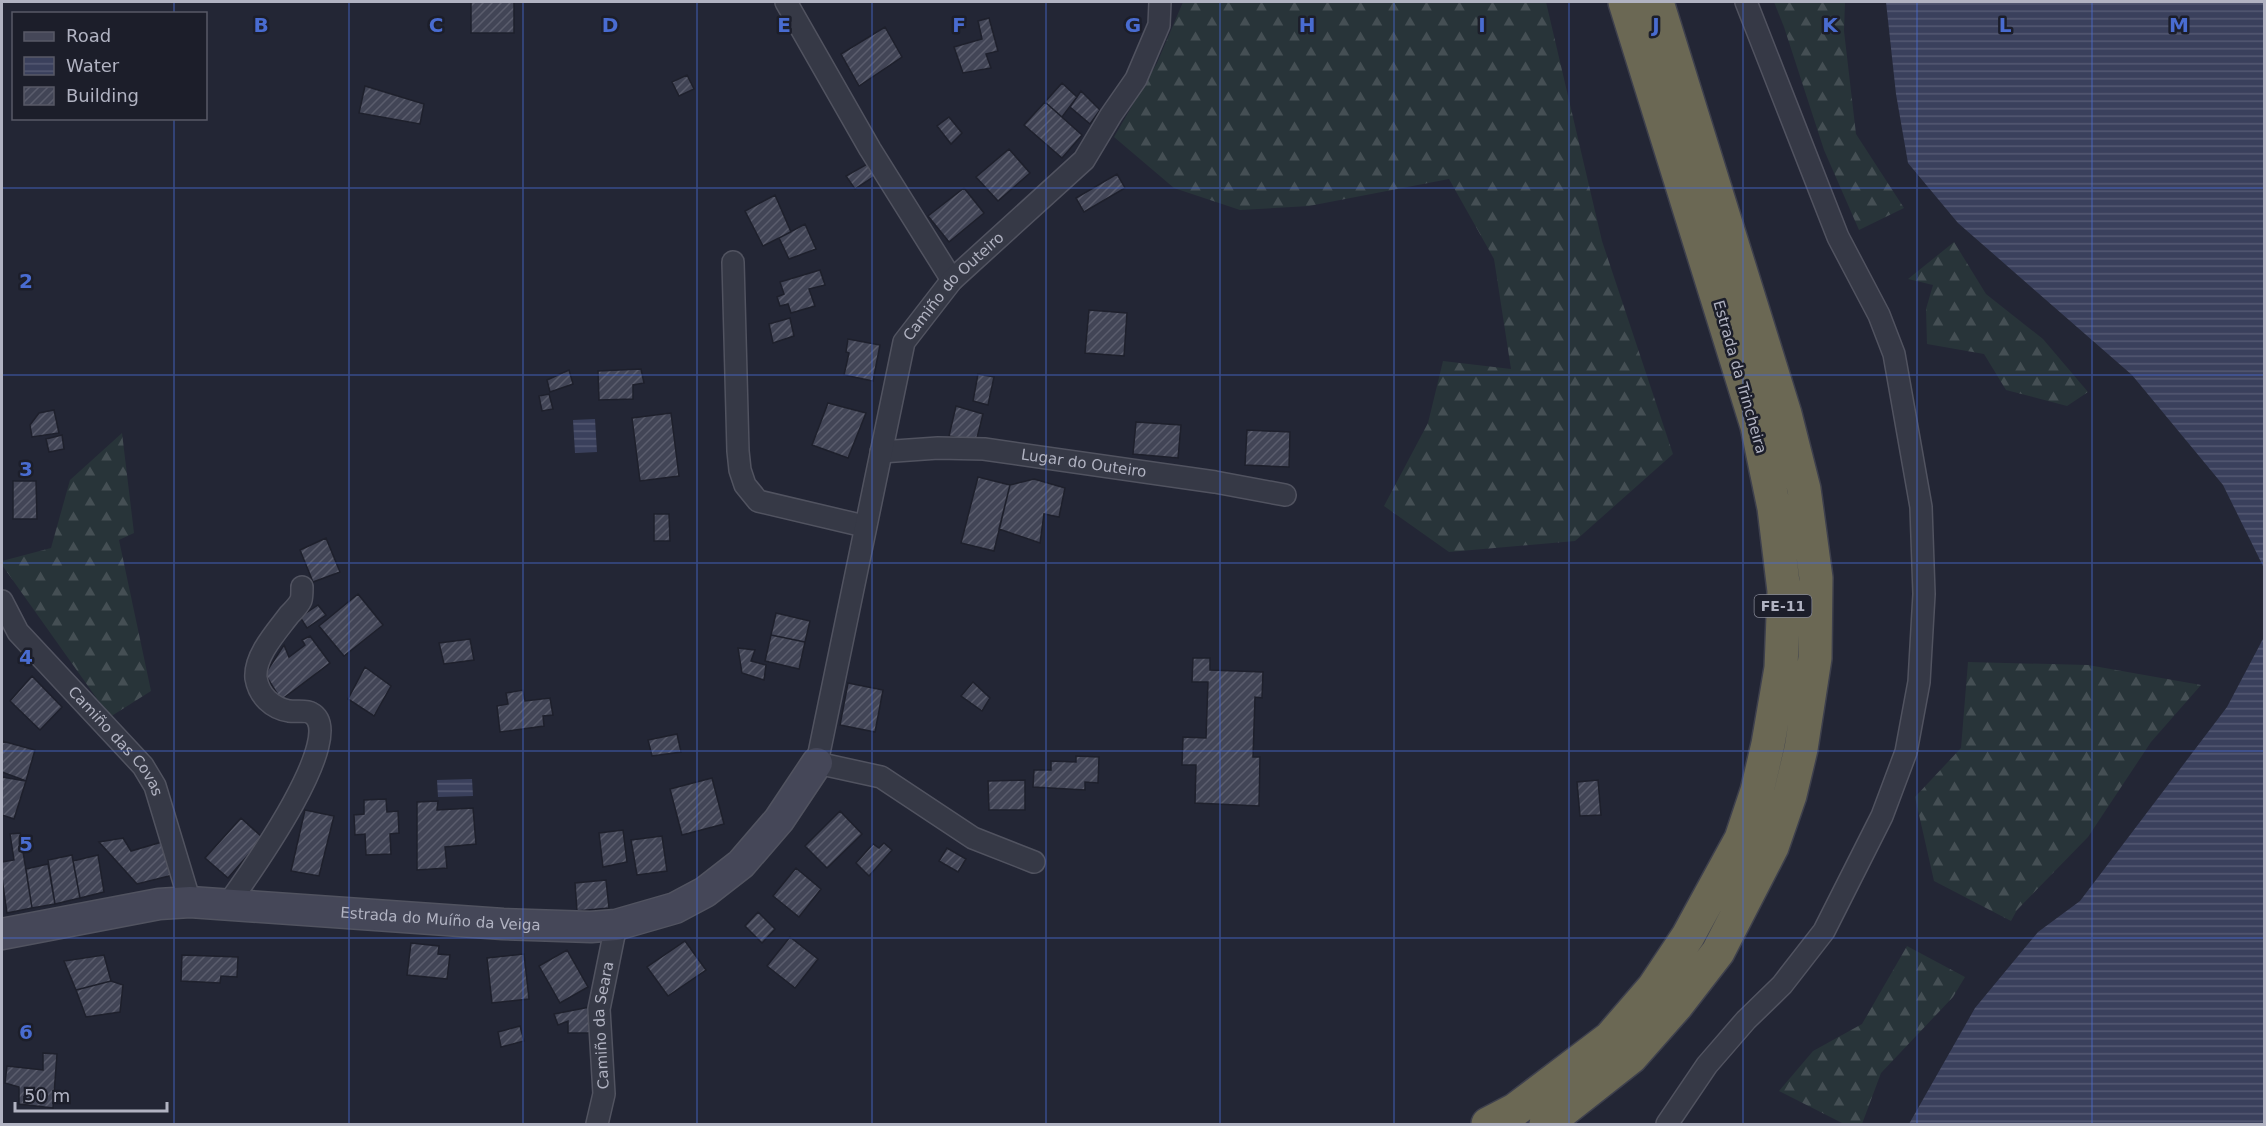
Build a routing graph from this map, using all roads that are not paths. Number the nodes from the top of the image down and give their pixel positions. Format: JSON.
{"nodes":[{"id":1,"x":786,"y":2,"type":"edge"},
{"id":2,"x":1160,"y":2,"type":"edge"},
{"id":3,"x":1625,"y":2,"type":"edge"},
{"id":4,"x":1657,"y":2,"type":"edge"},
{"id":5,"x":1746,"y":2,"type":"edge"},
{"id":6,"x":733,"y":262,"type":"dead end"},
{"id":7,"x":952,"y":280,"type":"junction"},
{"id":8,"x":881,"y":452,"type":"junction"},
{"id":9,"x":1285,"y":495,"type":"dead end"},
{"id":10,"x":864,"y":526,"type":"junction"},
{"id":11,"x":303,"y":587,"type":"dead end"},
{"id":12,"x":2,"y":602,"type":"edge"},
{"id":13,"x":817,"y":763,"type":"junction"},
{"id":14,"x":1034,"y":862,"type":"dead end"},
{"id":15,"x":190,"y":902,"type":"junction"},
{"id":16,"x":228,"y":904,"type":"junction"},
{"id":17,"x":616,"y":925,"type":"junction"},
{"id":18,"x":2,"y":934,"type":"edge"},
{"id":19,"x":597,"y":1125,"type":"edge"},
{"id":20,"x":1488,"y":1125,"type":"edge"},
{"id":21,"x":1546,"y":1125,"type":"edge"},
{"id":22,"x":1666,"y":1125,"type":"edge"}],
"edges":[{"from":1,"to":7,"type":"street"},
{"from":2,"to":7,"type":"street","name":"Camiño do Outeiro"},
{"from":3,"to":20,"type":"highway","name":"Estrada da Trincheira","number":"FE-11"},
{"from":4,"to":21,"type":"highway","name":"Estrada da Trincheira","number":"FE-11"},
{"from":5,"to":22,"type":"street"},
{"from":6,"to":10,"type":"street"},
{"from":7,"to":8,"type":"street","name":"Camiño do Outeiro"},
{"from":8,"to":9,"type":"street","name":"Lugar do Outeiro"},
{"from":8,"to":10,"type":"street","name":"Camiño do Outeiro"},
{"from":10,"to":13,"type":"street","name":"Camiño do Outeiro"},
{"from":11,"to":16,"type":"street"},
{"from":12,"to":15,"type":"street","name":"Camiño das Covas"},
{"from":13,"to":14,"type":"street"},
{"from":13,"to":17,"type":"street","name":"Estrada do Muíño da Veiga"},
{"from":15,"to":16,"type":"street","name":"Estrada do Muíño da Veiga"},
{"from":15,"to":18,"type":"street","name":"Estrada do Muíño da Veiga"},
{"from":16,"to":17,"type":"street","name":"Estrada do Muíño da Veiga"},
{"from":17,"to":19,"type":"street","name":"Camiño da Seara"}]}
